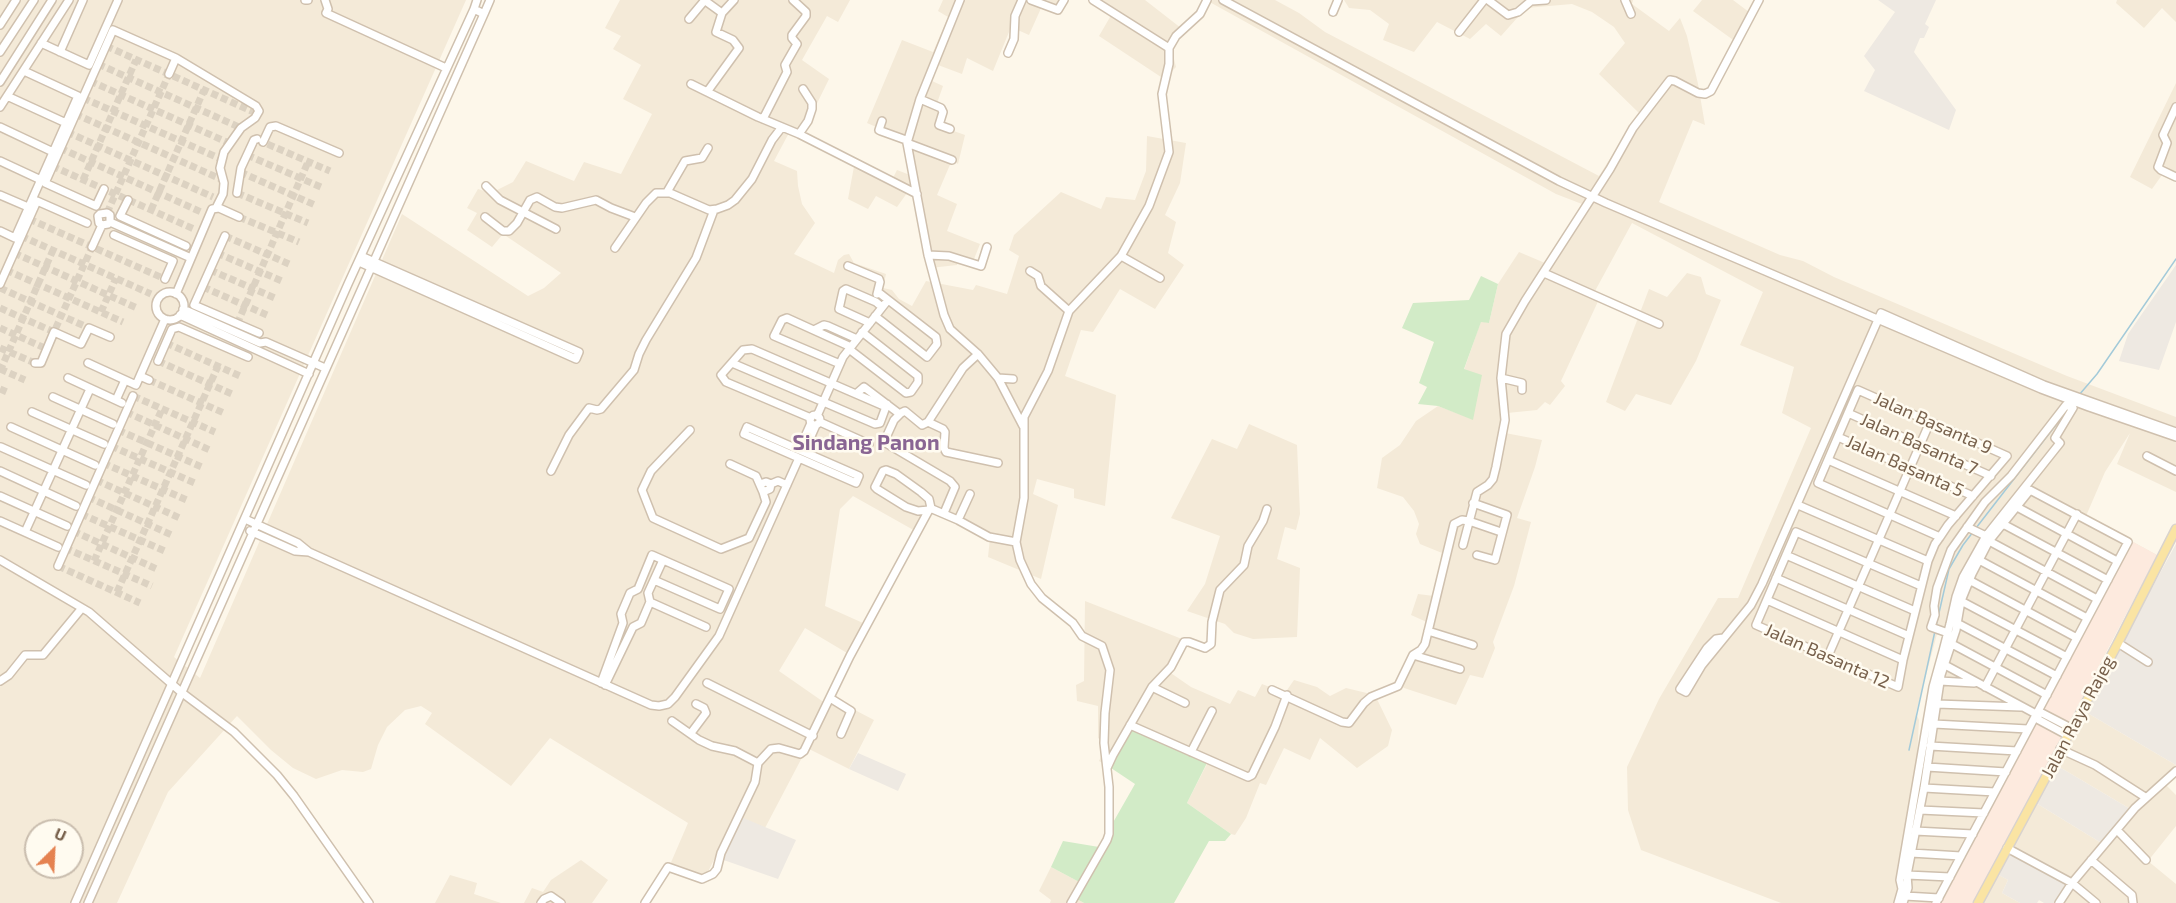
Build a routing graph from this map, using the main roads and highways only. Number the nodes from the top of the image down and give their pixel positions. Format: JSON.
{"nodes":[{"id":1,"x":2176,"y":529,"type":"edge"},
{"id":2,"x":1978,"y":903,"type":"edge"}],
"edges":[{"from":1,"to":2,"type":"main road","name":"Jalan Raya Rajeg"}]}
